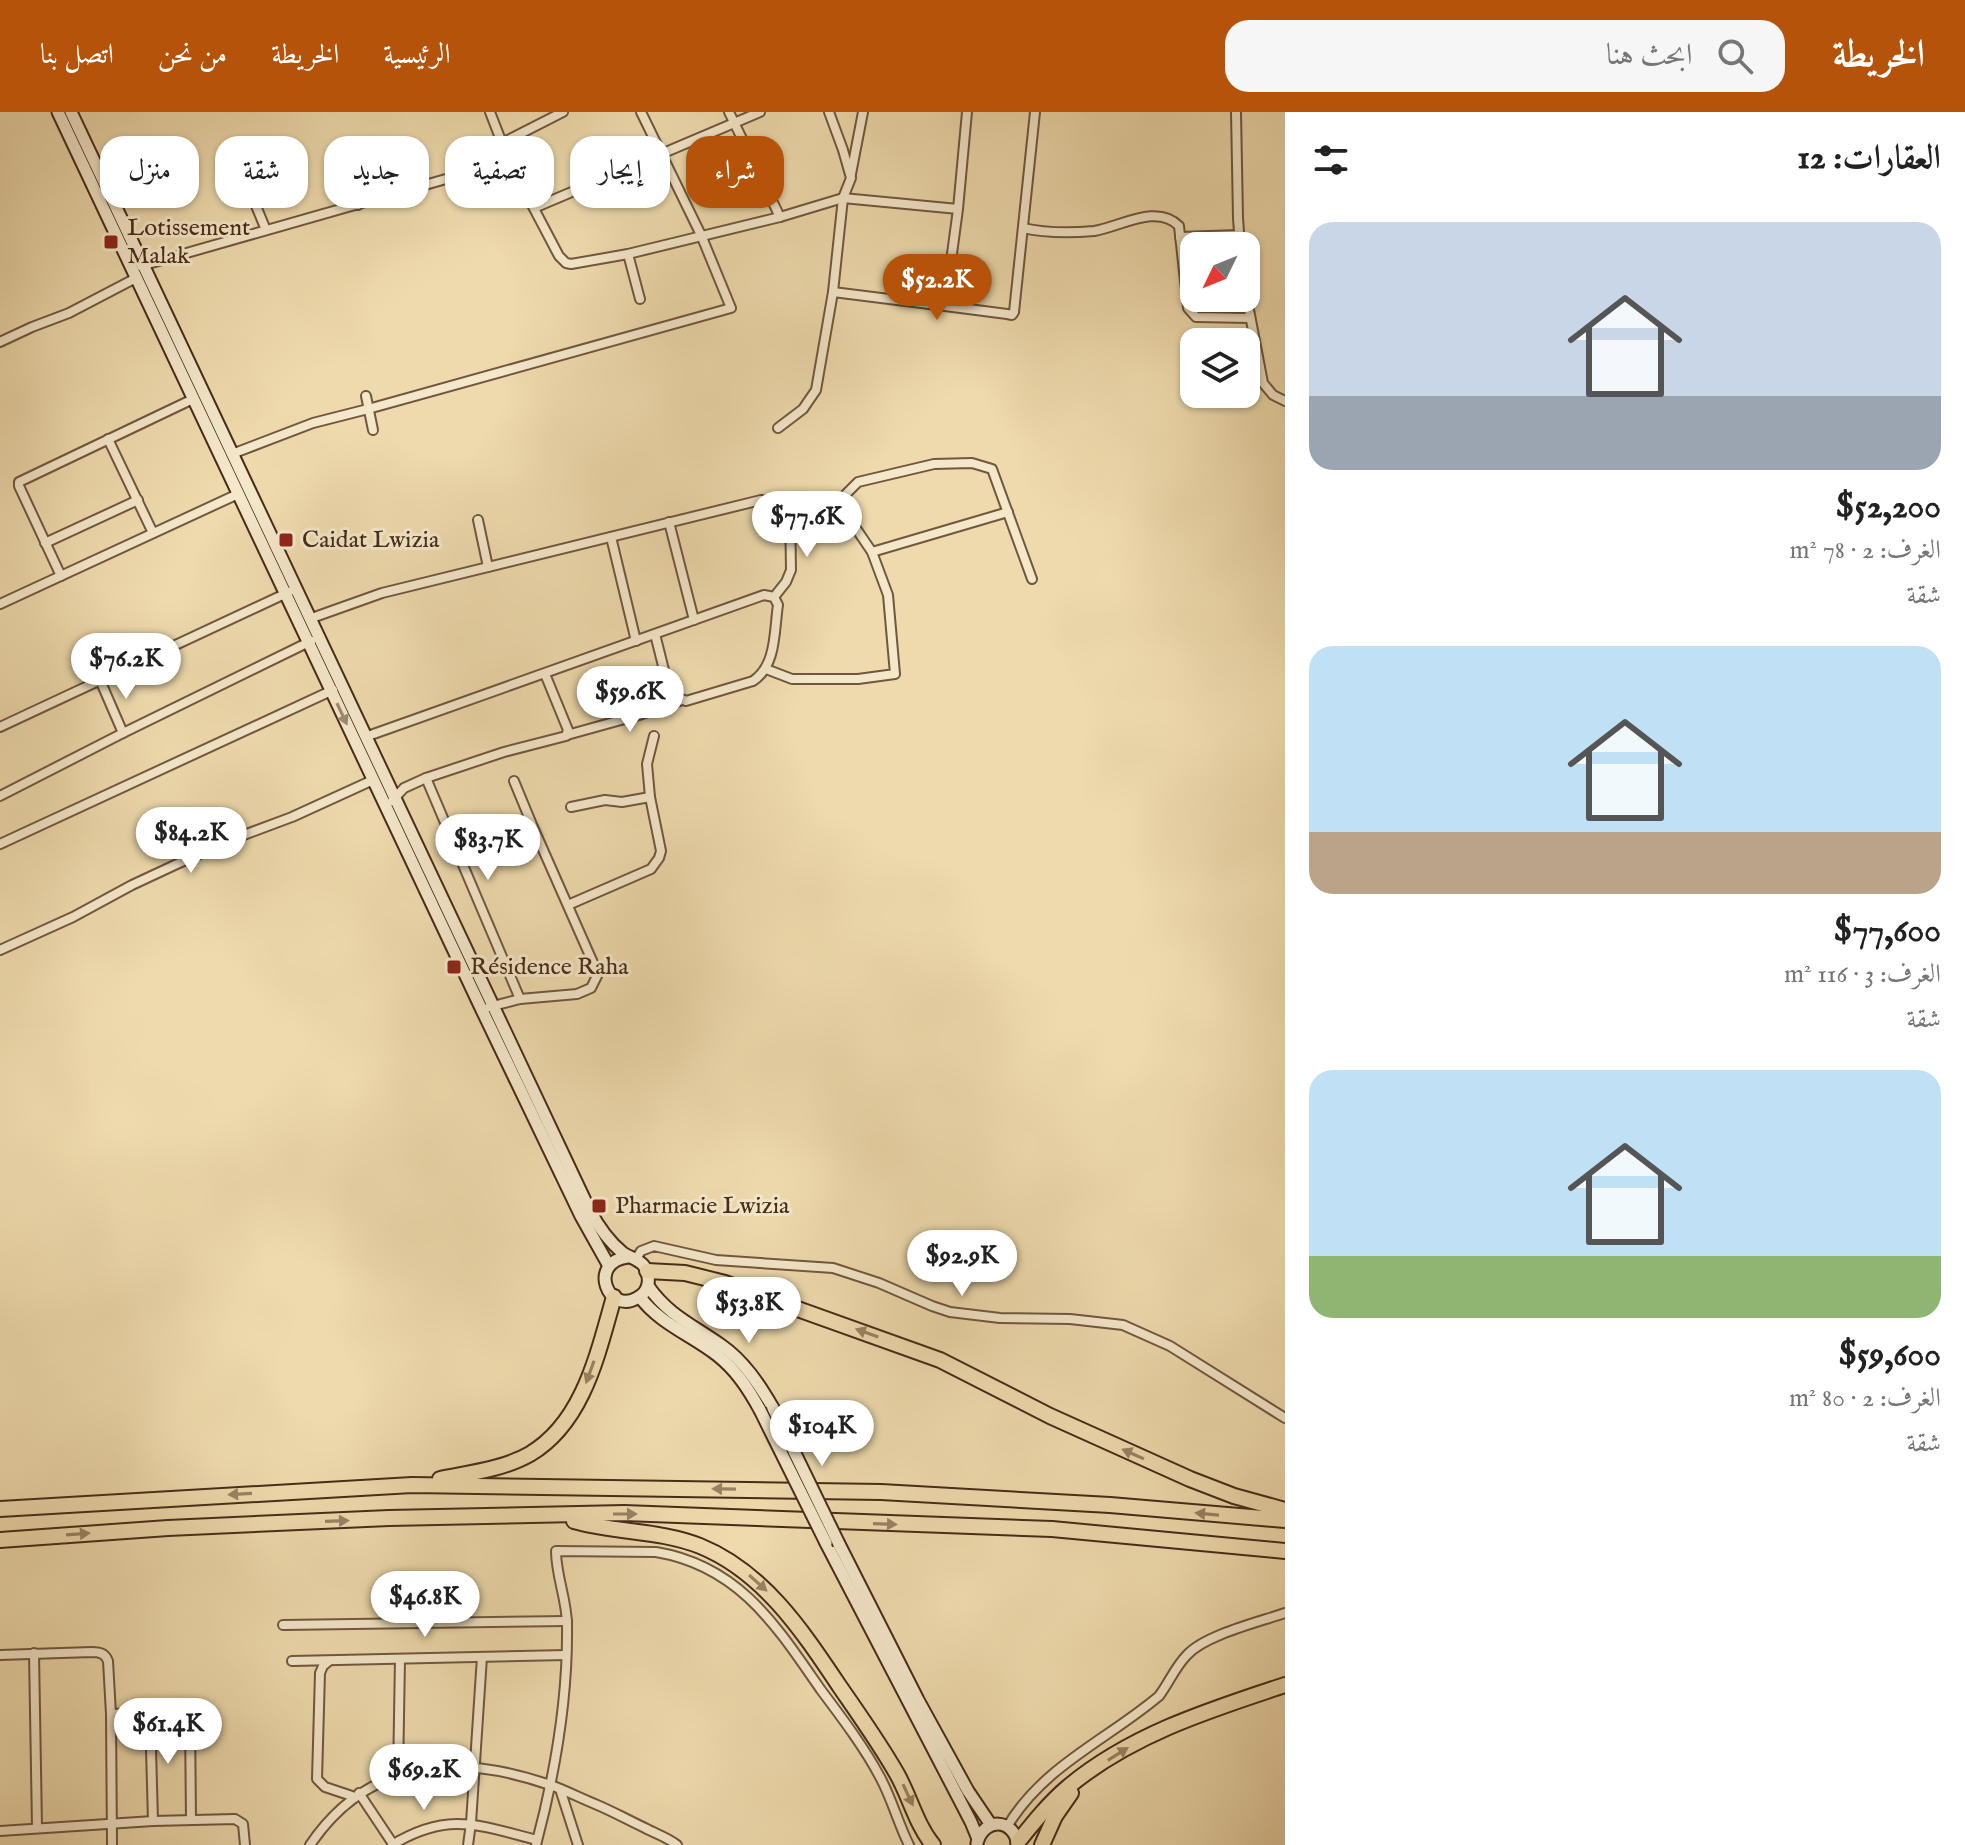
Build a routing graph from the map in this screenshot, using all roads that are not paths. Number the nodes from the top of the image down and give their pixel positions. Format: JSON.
{"nodes":[{"id":1,"x":58,"y":112,"type":"edge"},
{"id":2,"x":71,"y":112,"type":"edge"},
{"id":3,"x":490,"y":112,"type":"edge"},
{"id":4,"x":563,"y":112,"type":"edge"},
{"id":5,"x":641,"y":112,"type":"edge"},
{"id":6,"x":729,"y":112,"type":"edge"},
{"id":7,"x":760,"y":112,"type":"edge"},
{"id":8,"x":829,"y":112,"type":"edge"},
{"id":9,"x":863,"y":112,"type":"edge"},
{"id":10,"x":967,"y":112,"type":"edge"},
{"id":11,"x":1035,"y":112,"type":"edge"},
{"id":12,"x":1236,"y":112,"type":"edge"},
{"id":13,"x":734,"y":123,"type":"junction"},
{"id":14,"x":499,"y":136,"type":"edge"},
{"id":15,"x":516,"y":136,"type":"edge"},
{"id":16,"x":652,"y":136,"type":"edge"},
{"id":17,"x":670,"y":149,"type":"edge"},
{"id":18,"x":670,"y":173,"type":"edge"},
{"id":19,"x":851,"y":178,"type":"junction"},
{"id":20,"x":843,"y":198,"type":"junction"},
{"id":21,"x":257,"y":208,"type":"edge"},
{"id":22,"x":347,"y":208,"type":"edge"},
{"id":23,"x":534,"y":208,"type":"edge"},
{"id":24,"x":958,"y":209,"type":"junction"},
{"id":25,"x":780,"y":217,"type":"junction"},
{"id":26,"x":1023,"y":228,"type":"junction"},
{"id":27,"x":266,"y":230,"type":"junction"},
{"id":28,"x":1239,"y":232,"type":"edge"},
{"id":29,"x":701,"y":235,"type":"junction"},
{"id":30,"x":1180,"y":237,"type":"edge"},
{"id":31,"x":628,"y":254,"type":"junction"},
{"id":32,"x":137,"y":271,"type":"junction"},
{"id":33,"x":833,"y":292,"type":"junction"},
{"id":34,"x":640,"y":299,"type":"dead end"},
{"id":35,"x":945,"y":306,"type":"junction"},
{"id":36,"x":1190,"y":312,"type":"edge"},
{"id":37,"x":1248,"y":312,"type":"edge"},
{"id":38,"x":1249,"y":318,"type":"junction"},
{"id":39,"x":0,"y":342,"type":"edge"},
{"id":40,"x":366,"y":396,"type":"dead end"},
{"id":41,"x":193,"y":399,"type":"junction"},
{"id":42,"x":1285,"y":401,"type":"edge"},
{"id":43,"x":368,"y":409,"type":"junction"},
{"id":44,"x":778,"y":428,"type":"dead end"},
{"id":45,"x":373,"y":430,"type":"dead end"},
{"id":46,"x":108,"y":439,"type":"junction"},
{"id":47,"x":232,"y":454,"type":"junction"},
{"id":48,"x":238,"y":494,"type":"junction"},
{"id":49,"x":138,"y":500,"type":"junction"},
{"id":50,"x":838,"y":502,"type":"junction"},
{"id":51,"x":790,"y":506,"type":"junction"},
{"id":52,"x":1008,"y":512,"type":"junction"},
{"id":53,"x":478,"y":520,"type":"dead end"},
{"id":54,"x":669,"y":522,"type":"junction"},
{"id":55,"x":153,"y":533,"type":"junction"},
{"id":56,"x":611,"y":537,"type":"junction"},
{"id":57,"x":45,"y":543,"type":"junction"},
{"id":58,"x":872,"y":552,"type":"junction"},
{"id":59,"x":488,"y":567,"type":"junction"},
{"id":60,"x":61,"y":576,"type":"junction"},
{"id":61,"x":1032,"y":579,"type":"dead end"},
{"id":62,"x":290,"y":592,"type":"junction"},
{"id":63,"x":774,"y":597,"type":"junction"},
{"id":64,"x":0,"y":604,"type":"edge"},
{"id":65,"x":309,"y":619,"type":"junction"},
{"id":66,"x":694,"y":620,"type":"junction"},
{"id":67,"x":655,"y":634,"type":"junction"},
{"id":68,"x":313,"y":640,"type":"junction"},
{"id":69,"x":636,"y":641,"type":"junction"},
{"id":70,"x":766,"y":669,"type":"junction"},
{"id":71,"x":545,"y":674,"type":"junction"},
{"id":72,"x":100,"y":680,"type":"junction"},
{"id":73,"x":336,"y":689,"type":"junction"},
{"id":74,"x":682,"y":700,"type":"junction"},
{"id":75,"x":0,"y":727,"type":"edge"},
{"id":76,"x":123,"y":733,"type":"junction"},
{"id":77,"x":567,"y":735,"type":"junction"},
{"id":78,"x":654,"y":736,"type":"dead end"},
{"id":79,"x":365,"y":737,"type":"junction"},
{"id":80,"x":426,"y":778,"type":"junction"},
{"id":81,"x":373,"y":780,"type":"junction"},
{"id":82,"x":514,"y":781,"type":"dead end"},
{"id":83,"x":0,"y":796,"type":"edge"},
{"id":84,"x":650,"y":797,"type":"junction"},
{"id":85,"x":389,"y":802,"type":"junction"},
{"id":86,"x":571,"y":807,"type":"dead end"},
{"id":87,"x":0,"y":844,"type":"edge"},
{"id":88,"x":568,"y":905,"type":"junction"},
{"id":89,"x":0,"y":950,"type":"edge"},
{"id":90,"x":520,"y":999,"type":"junction"},
{"id":91,"x":487,"y":1007,"type":"junction"},
{"id":92,"x":632,"y":1258,"type":"junction"},
{"id":93,"x":609,"y":1266,"type":"junction"},
{"id":94,"x":648,"y":1279,"type":"junction"},
{"id":95,"x":614,"y":1297,"type":"junction"},
{"id":96,"x":640,"y":1297,"type":"junction"},
{"id":97,"x":766,"y":1409,"type":"junction"},
{"id":98,"x":1285,"y":1418,"type":"edge"},
{"id":99,"x":412,"y":1485,"type":"junction"},
{"id":100,"x":0,"y":1509,"type":"edge"},
{"id":101,"x":1285,"y":1510,"type":"edge"},
{"id":102,"x":555,"y":1516,"type":"junction"},
{"id":103,"x":1285,"y":1520,"type":"edge"},
{"id":104,"x":0,"y":1540,"type":"edge"},
{"id":105,"x":832,"y":1543,"type":"junction"},
{"id":106,"x":1285,"y":1551,"type":"edge"},
{"id":107,"x":1285,"y":1613,"type":"edge"},
{"id":108,"x":567,"y":1621,"type":"junction"},
{"id":109,"x":283,"y":1625,"type":"dead end"},
{"id":110,"x":34,"y":1653,"type":"junction"},
{"id":111,"x":0,"y":1655,"type":"edge"},
{"id":112,"x":566,"y":1655,"type":"junction"},
{"id":113,"x":482,"y":1657,"type":"junction"},
{"id":114,"x":400,"y":1659,"type":"junction"},
{"id":115,"x":292,"y":1661,"type":"dead end"},
{"id":116,"x":330,"y":1661,"type":"junction"},
{"id":117,"x":1285,"y":1685,"type":"edge"},
{"id":118,"x":150,"y":1713,"type":"junction"},
{"id":119,"x":111,"y":1714,"type":"junction"},
{"id":120,"x":474,"y":1767,"type":"junction"},
{"id":121,"x":1093,"y":1770,"type":"junction"},
{"id":122,"x":398,"y":1775,"type":"junction"},
{"id":123,"x":550,"y":1785,"type":"junction"},
{"id":124,"x":560,"y":1789,"type":"junction"},
{"id":125,"x":357,"y":1795,"type":"junction"},
{"id":126,"x":191,"y":1820,"type":"junction"},
{"id":127,"x":153,"y":1821,"type":"junction"},
{"id":128,"x":111,"y":1823,"type":"junction"},
{"id":129,"x":471,"y":1823,"type":"junction"},
{"id":130,"x":991,"y":1825,"type":"junction"},
{"id":131,"x":37,"y":1827,"type":"junction"},
{"id":132,"x":1007,"y":1827,"type":"junction"},
{"id":133,"x":0,"y":1831,"type":"edge"},
{"id":134,"x":664,"y":1841,"type":"edge"},
{"id":135,"x":536,"y":1842,"type":"edge"},
{"id":136,"x":977,"y":1842,"type":"edge"},
{"id":137,"x":1018,"y":1844,"type":"edge"},
{"id":138,"x":112,"y":1845,"type":"edge"},
{"id":139,"x":245,"y":1845,"type":"edge"},
{"id":140,"x":310,"y":1845,"type":"edge"},
{"id":141,"x":392,"y":1845,"type":"edge"},
{"id":142,"x":468,"y":1845,"type":"edge"},
{"id":143,"x":578,"y":1845,"type":"edge"},
{"id":144,"x":677,"y":1845,"type":"edge"},
{"id":145,"x":909,"y":1845,"type":"edge"},
{"id":146,"x":933,"y":1845,"type":"edge"},
{"id":147,"x":1042,"y":1845,"type":"edge"}],
"edges":[{"from":1,"to":32,"type":"street"},
{"from":2,"to":32,"type":"street"},
{"from":3,"to":14,"type":"street"},
{"from":4,"to":15,"type":"street"},
{"from":5,"to":16,"type":"street"},
{"from":6,"to":13,"type":"street"},
{"from":7,"to":13,"type":"street"},
{"from":8,"to":19,"type":"street"},
{"from":9,"to":19,"type":"street"},
{"from":10,"to":24,"type":"street"},
{"from":11,"to":26,"type":"street"},
{"from":12,"to":28,"type":"street"},
{"from":13,"to":17,"type":"street"},
{"from":13,"to":25,"type":"street"},
{"from":18,"to":29,"type":"street"},
{"from":19,"to":20,"type":"street"},
{"from":20,"to":24,"type":"street"},
{"from":20,"to":25,"type":"street"},
{"from":20,"to":33,"type":"street"},
{"from":21,"to":27,"type":"street"},
{"from":22,"to":27,"type":"street"},
{"from":23,"to":31,"type":"street"},
{"from":24,"to":35,"type":"street"},
{"from":25,"to":29,"type":"street"},
{"from":26,"to":30,"type":"street"},
{"from":26,"to":35,"type":"street"},
{"from":27,"to":32,"type":"street"},
{"from":29,"to":31,"type":"street"},
{"from":29,"to":43,"type":"street"},
{"from":31,"to":34,"type":"street"},
{"from":32,"to":39,"type":"street"},
{"from":32,"to":41,"type":"street"},
{"from":32,"to":47,"type":"street"},
{"from":33,"to":35,"type":"street"},
{"from":33,"to":44,"type":"street"},
{"from":36,"to":38,"type":"street"},
{"from":37,"to":38,"type":"street"},
{"from":38,"to":42,"type":"street"},
{"from":40,"to":43,"type":"street"},
{"from":41,"to":46,"type":"street"},
{"from":41,"to":48,"type":"street"},
{"from":43,"to":45,"type":"street"},
{"from":43,"to":47,"type":"street"},
{"from":46,"to":49,"type":"street"},
{"from":46,"to":57,"type":"street"},
{"from":47,"to":62,"type":"street"},
{"from":48,"to":55,"type":"street"},
{"from":48,"to":62,"type":"street"},
{"from":49,"to":55,"type":"street"},
{"from":49,"to":57,"type":"street"},
{"from":50,"to":51,"type":"street"},
{"from":50,"to":52,"type":"street"},
{"from":50,"to":58,"type":"street"},
{"from":51,"to":54,"type":"street"},
{"from":51,"to":63,"type":"street"},
{"from":52,"to":58,"type":"street"},
{"from":52,"to":61,"type":"street"},
{"from":53,"to":59,"type":"street"},
{"from":54,"to":56,"type":"street"},
{"from":54,"to":66,"type":"street"},
{"from":55,"to":60,"type":"street"},
{"from":56,"to":59,"type":"street"},
{"from":56,"to":69,"type":"street"},
{"from":57,"to":60,"type":"street"},
{"from":58,"to":70,"type":"street"},
{"from":59,"to":65,"type":"street"},
{"from":60,"to":64,"type":"street"},
{"from":62,"to":65,"type":"street"},
{"from":62,"to":68,"type":"street"},
{"from":62,"to":72,"type":"street"},
{"from":63,"to":66,"type":"street"},
{"from":63,"to":70,"type":"street"},
{"from":65,"to":68,"type":"street"},
{"from":66,"to":67,"type":"street"},
{"from":67,"to":69,"type":"street"},
{"from":67,"to":74,"type":"street"},
{"from":68,"to":73,"type":"street"},
{"from":68,"to":76,"type":"street"},
{"from":69,"to":71,"type":"street"},
{"from":70,"to":74,"type":"street"},
{"from":71,"to":77,"type":"street"},
{"from":71,"to":79,"type":"street"},
{"from":72,"to":75,"type":"street"},
{"from":72,"to":76,"type":"street"},
{"from":73,"to":79,"type":"street"},
{"from":73,"to":81,"type":"street","one_way":true},
{"from":73,"to":87,"type":"street"},
{"from":74,"to":77,"type":"street"},
{"from":76,"to":83,"type":"street"},
{"from":77,"to":80,"type":"street"},
{"from":78,"to":84,"type":"street"},
{"from":79,"to":85,"type":"street"},
{"from":80,"to":85,"type":"street"},
{"from":80,"to":90,"type":"street"},
{"from":81,"to":85,"type":"street"},
{"from":81,"to":89,"type":"street"},
{"from":82,"to":88,"type":"street"},
{"from":84,"to":86,"type":"street"},
{"from":84,"to":88,"type":"street"},
{"from":85,"to":91,"type":"street"},
{"from":88,"to":90,"type":"street"},
{"from":90,"to":91,"type":"street"},
{"from":91,"to":92,"type":"street"},
{"from":91,"to":93,"type":"street"},
{"from":92,"to":93,"type":"street"},
{"from":92,"to":94,"type":"street"},
{"from":92,"to":98,"type":"street"},
{"from":93,"to":95,"type":"street"},
{"from":94,"to":96,"type":"street"},
{"from":94,"to":97,"type":"street"},
{"from":101,"to":94,"type":"highway","one_way":true},
{"from":95,"to":96,"type":"street"},
{"from":95,"to":99,"type":"highway","one_way":true},
{"from":96,"to":97,"type":"street"},
{"from":97,"to":105,"type":"street","bridge":true},
{"from":99,"to":100,"type":"highway","one_way":true},
{"from":103,"to":99,"type":"highway","one_way":true},
{"from":104,"to":102,"type":"highway","one_way":true},
{"from":102,"to":106,"type":"highway","one_way":true},
{"from":102,"to":146,"type":"highway","one_way":true},
{"from":105,"to":130,"type":"street"},
{"from":105,"to":136,"type":"street"},
{"from":107,"to":132,"type":"street"},
{"from":108,"to":109,"type":"street"},
{"from":108,"to":112,"type":"street"},
{"from":108,"to":145,"type":"street"},
{"from":110,"to":111,"type":"street"},
{"from":110,"to":119,"type":"street"},
{"from":110,"to":131,"type":"street"},
{"from":112,"to":113,"type":"street"},
{"from":112,"to":123,"type":"street"},
{"from":113,"to":114,"type":"street"},
{"from":113,"to":120,"type":"street"},
{"from":114,"to":116,"type":"street"},
{"from":114,"to":122,"type":"street"},
{"from":115,"to":116,"type":"street"},
{"from":116,"to":125,"type":"street"},
{"from":121,"to":117,"type":"highway","one_way":true},
{"from":118,"to":119,"type":"street"},
{"from":118,"to":126,"type":"street"},
{"from":118,"to":127,"type":"street"},
{"from":119,"to":128,"type":"street"},
{"from":120,"to":122,"type":"street"},
{"from":120,"to":123,"type":"street"},
{"from":120,"to":129,"type":"street"},
{"from":121,"to":137,"type":"highway"},
{"from":121,"to":147,"type":"highway"},
{"from":122,"to":125,"type":"street"},
{"from":123,"to":124,"type":"street"},
{"from":123,"to":135,"type":"street"},
{"from":124,"to":134,"type":"street"},
{"from":124,"to":143,"type":"street"},
{"from":125,"to":140,"type":"street"},
{"from":125,"to":141,"type":"street"},
{"from":126,"to":127,"type":"street"},
{"from":126,"to":139,"type":"street"},
{"from":127,"to":128,"type":"street"},
{"from":128,"to":131,"type":"street"},
{"from":128,"to":138,"type":"street"},
{"from":129,"to":135,"type":"street"},
{"from":129,"to":141,"type":"street"},
{"from":129,"to":142,"type":"street"},
{"from":130,"to":132,"type":"street"},
{"from":130,"to":136,"type":"street"},
{"from":131,"to":133,"type":"street"},
{"from":132,"to":137,"type":"street"},
{"from":134,"to":144,"type":"street"}]}
